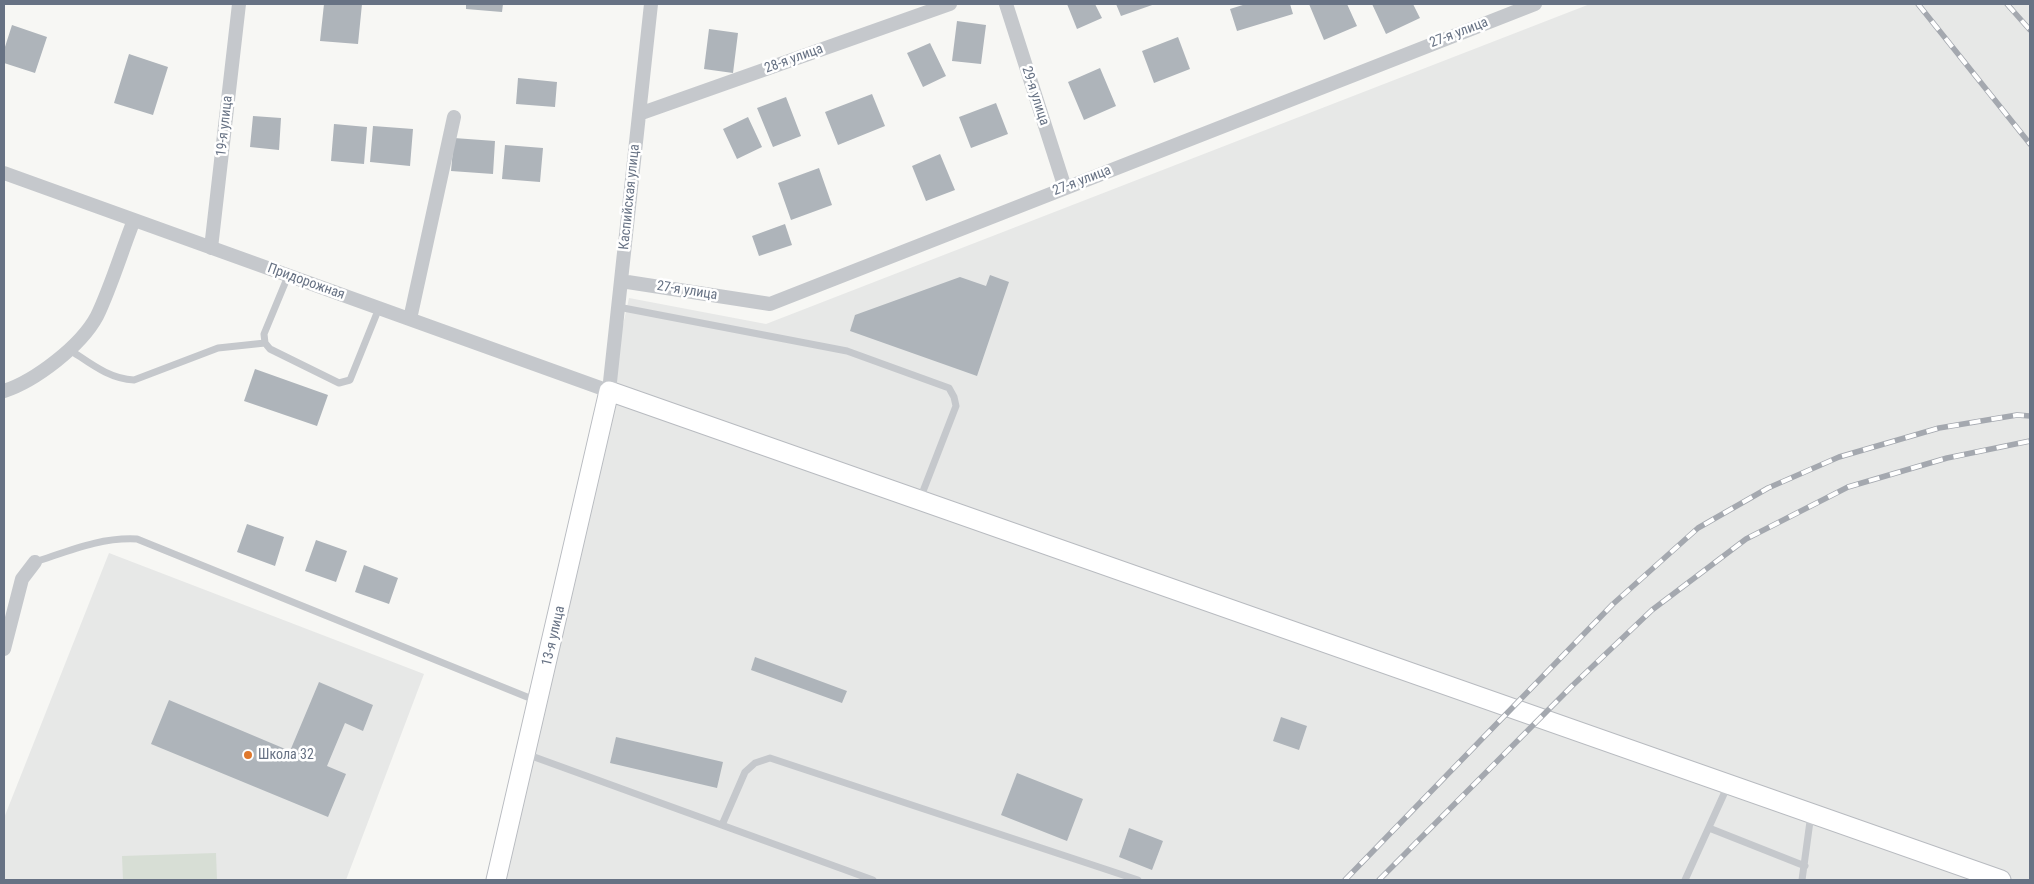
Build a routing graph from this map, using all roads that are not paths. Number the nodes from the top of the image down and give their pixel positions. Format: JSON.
{"nodes":[{"id":1,"x":239,"y":4,"type":"edge"},
{"id":2,"x":651,"y":4,"type":"edge"},
{"id":3,"x":950,"y":4,"type":"edge"},
{"id":4,"x":1006,"y":4,"type":"edge"},
{"id":5,"x":1535,"y":4,"type":"edge"},
{"id":6,"x":639,"y":114,"type":"junction"},
{"id":7,"x":454,"y":117,"type":"dead end"},
{"id":8,"x":4,"y":173,"type":"edge"},
{"id":9,"x":1065,"y":188,"type":"junction"},
{"id":10,"x":134,"y":220,"type":"junction"},
{"id":11,"x":211,"y":248,"type":"junction"},
{"id":12,"x":288,"y":276,"type":"junction"},
{"id":13,"x":621,"y":281,"type":"junction"},
{"id":14,"x":618,"y":307,"type":"junction"},
{"id":15,"x":379,"y":308,"type":"junction"},
{"id":16,"x":410,"y":319,"type":"junction"},
{"id":17,"x":265,"y":343,"type":"junction"},
{"id":18,"x":70,"y":350,"type":"junction"},
{"id":19,"x":609,"y":390,"type":"junction"},
{"id":20,"x":4,"y":391,"type":"edge"},
{"id":21,"x":920,"y":500,"type":"junction"},
{"id":22,"x":35,"y":562,"type":"joint"},
{"id":23,"x":4,"y":649,"type":"edge"},
{"id":24,"x":538,"y":701,"type":"junction"},
{"id":25,"x":525,"y":754,"type":"junction"},
{"id":26,"x":1728,"y":784,"type":"junction"},
{"id":27,"x":1811,"y":814,"type":"junction"},
{"id":28,"x":722,"y":825,"type":"junction"},
{"id":29,"x":1709,"y":828,"type":"junction"},
{"id":30,"x":1804,"y":866,"type":"junction"},
{"id":31,"x":496,"y":880,"type":"edge"},
{"id":32,"x":873,"y":880,"type":"edge"},
{"id":33,"x":1138,"y":880,"type":"edge"},
{"id":34,"x":1685,"y":880,"type":"edge"},
{"id":35,"x":1802,"y":880,"type":"edge"},
{"id":36,"x":2001,"y":880,"type":"edge"}],
"edges":[{"from":1,"to":11,"type":"street","name":"19-я улица"},
{"from":2,"to":6,"type":"street","name":"Каспийская улица"},
{"from":3,"to":6,"type":"street","name":"28-я улица"},
{"from":4,"to":9,"type":"street","name":"29-я улица"},
{"from":5,"to":9,"type":"street","name":"27-я улица"},
{"from":6,"to":13,"type":"street","name":"Каспийская улица"},
{"from":7,"to":16,"type":"street"},
{"from":8,"to":10,"type":"street","name":"Придорожная"},
{"from":9,"to":13,"type":"street","name":"27-я улица"},
{"from":10,"to":11,"type":"street","name":"Придорожная"},
{"from":10,"to":18,"type":"street"},
{"from":11,"to":12,"type":"street","name":"Придорожная"},
{"from":12,"to":15,"type":"street","name":"Придорожная"},
{"from":12,"to":17,"type":"lane"},
{"from":13,"to":14,"type":"street","name":"Каспийская улица"},
{"from":14,"to":19,"type":"street","name":"Каспийская улица"},
{"from":14,"to":21,"type":"lane"},
{"from":15,"to":16,"type":"street","name":"Придорожная"},
{"from":15,"to":17,"type":"lane"},
{"from":16,"to":19,"type":"street","name":"Придорожная"},
{"from":17,"to":18,"type":"lane"},
{"from":18,"to":20,"type":"street"},
{"from":19,"to":21,"type":"street"},
{"from":19,"to":24,"type":"street","name":"13-я улица"},
{"from":21,"to":26,"type":"street"},
{"from":22,"to":23,"type":"street"},
{"from":22,"to":24,"type":"lane"},
{"from":24,"to":25,"type":"street","name":"13-я улица"},
{"from":25,"to":28,"type":"lane"},
{"from":25,"to":31,"type":"street","name":"13-я улица"},
{"from":26,"to":27,"type":"street"},
{"from":26,"to":29,"type":"lane"},
{"from":27,"to":30,"type":"lane"},
{"from":27,"to":36,"type":"street"},
{"from":28,"to":32,"type":"lane"},
{"from":28,"to":33,"type":"lane"},
{"from":29,"to":30,"type":"lane"},
{"from":29,"to":34,"type":"lane"},
{"from":30,"to":35,"type":"lane"}]}
